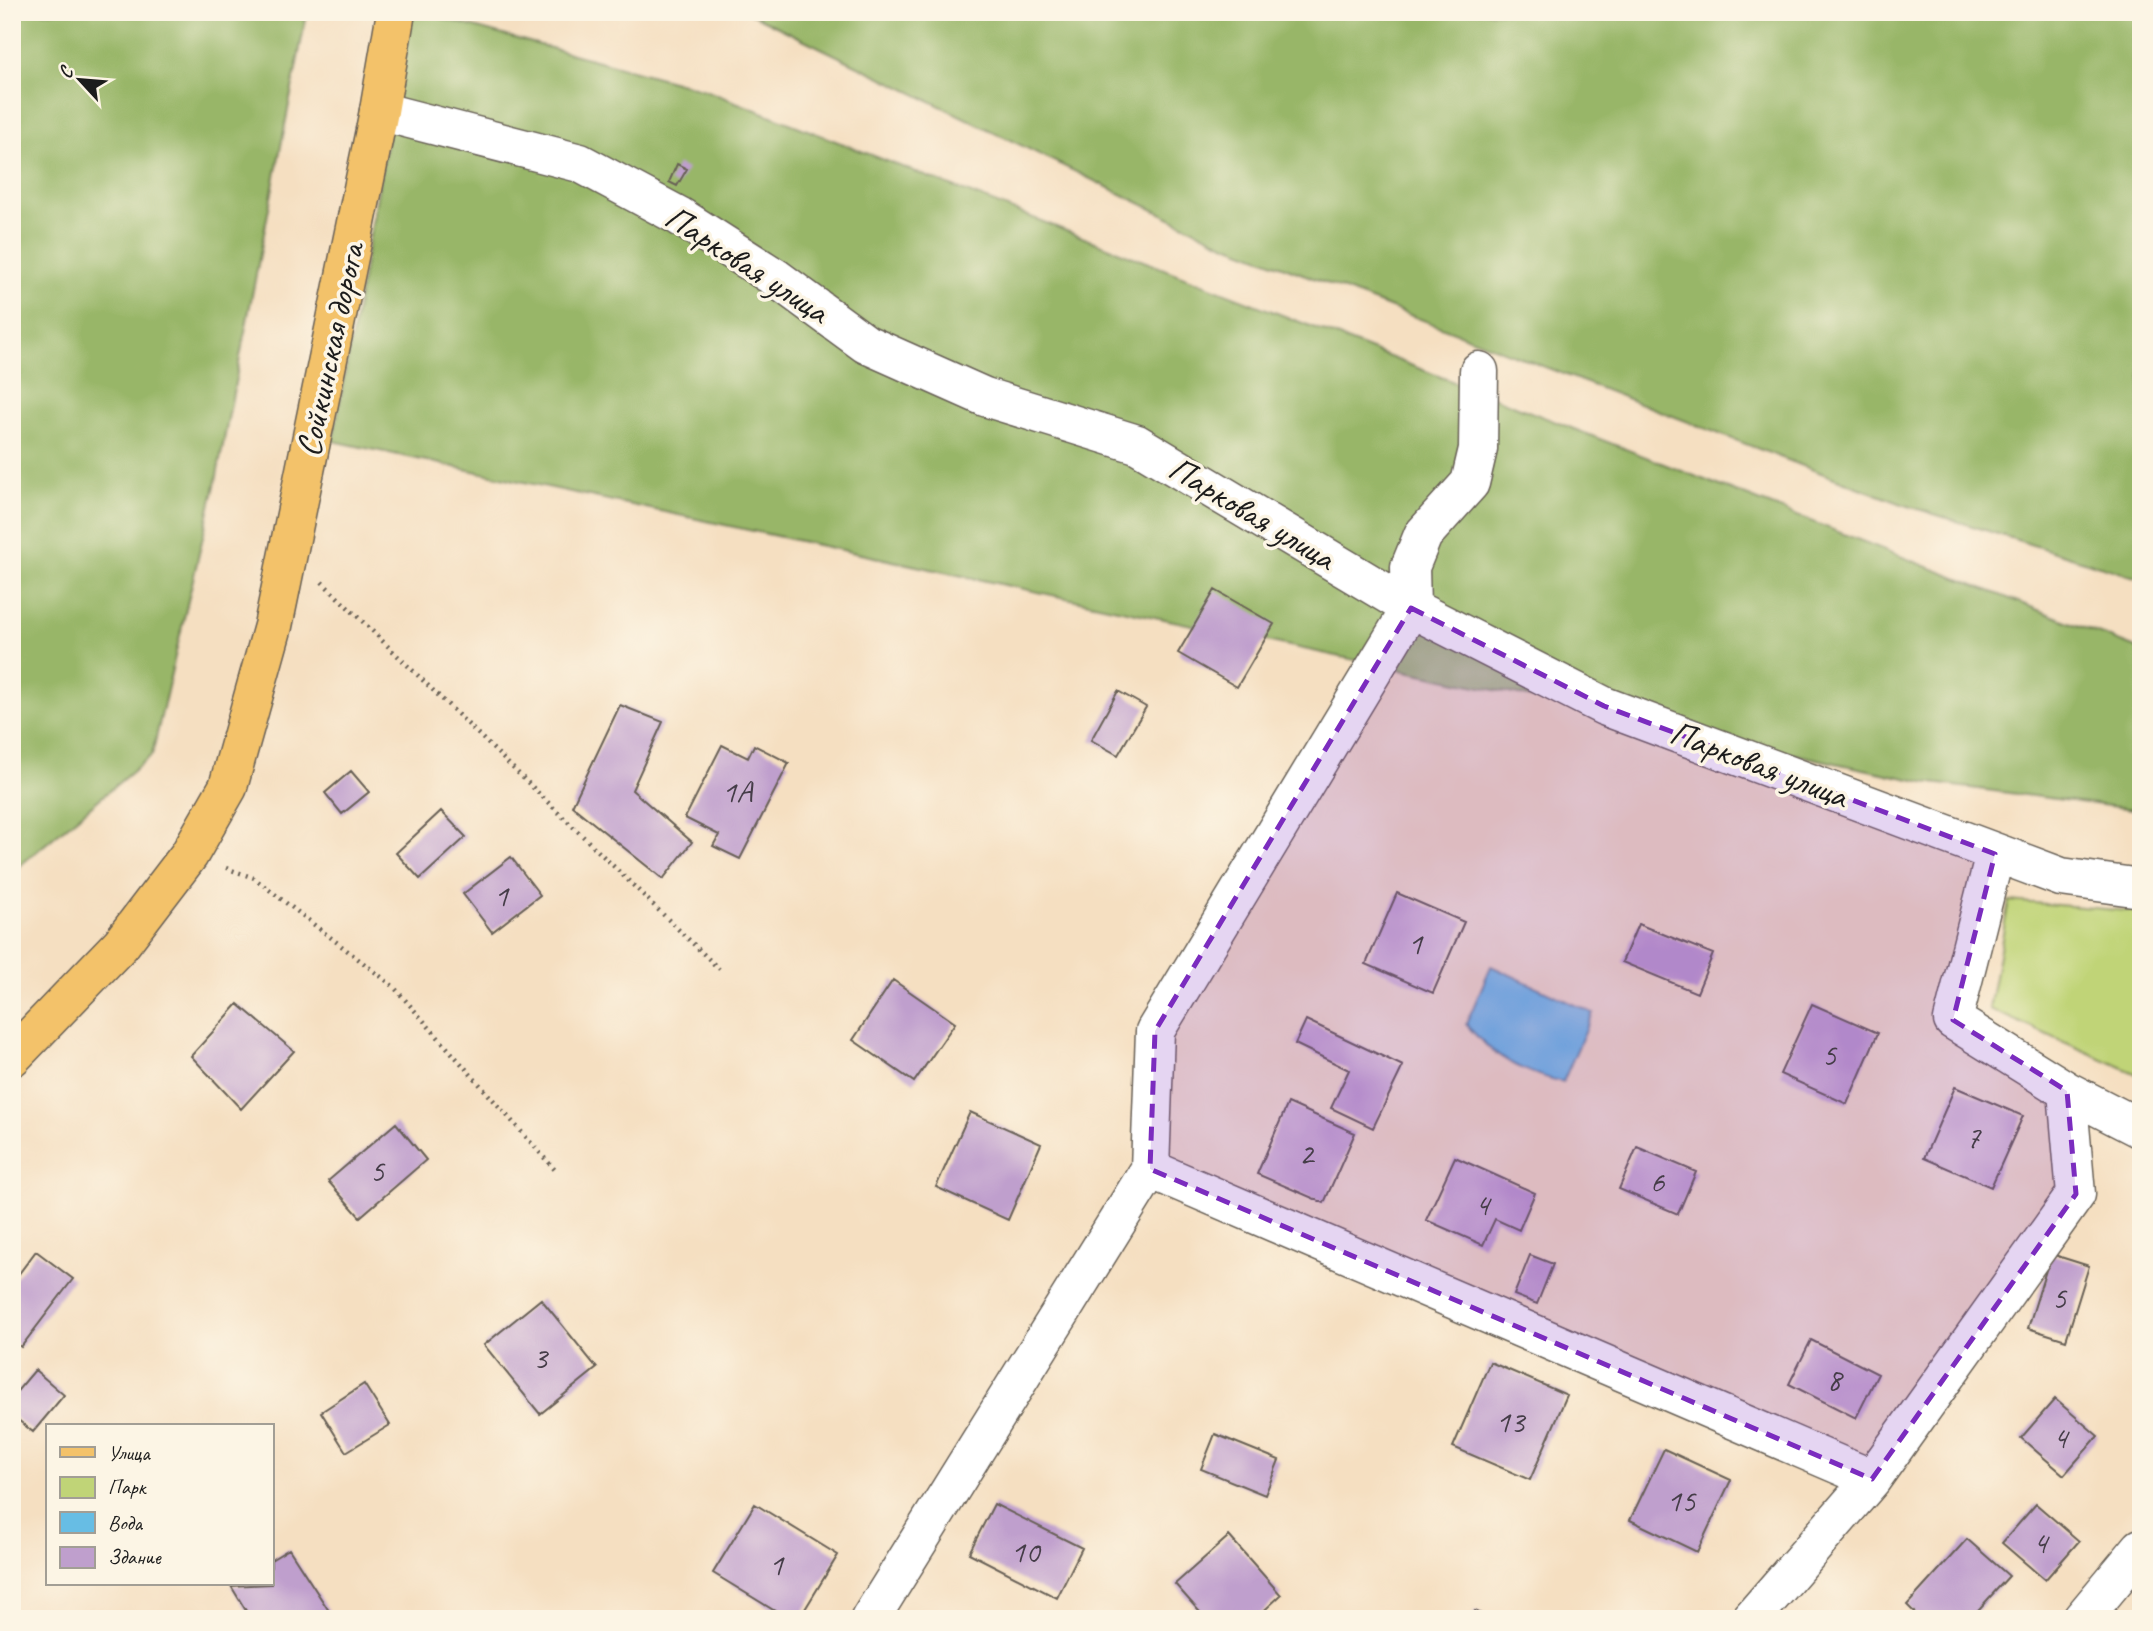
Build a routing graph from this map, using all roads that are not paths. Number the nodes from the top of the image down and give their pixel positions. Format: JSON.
{"nodes":[{"id":1,"x":396,"y":12,"type":"edge"},
{"id":2,"x":379,"y":110,"type":"junction"},
{"id":3,"x":1479,"y":371,"type":"dead end"},
{"id":4,"x":1411,"y":608,"type":"junction"},
{"id":5,"x":1995,"y":854,"type":"junction"},
{"id":6,"x":2141,"y":888,"type":"edge"},
{"id":7,"x":12,"y":1057,"type":"edge"},
{"id":8,"x":2067,"y":1091,"type":"junction"},
{"id":9,"x":2141,"y":1129,"type":"edge"},
{"id":10,"x":1150,"y":1169,"type":"junction"},
{"id":11,"x":1872,"y":1479,"type":"junction"},
{"id":12,"x":2141,"y":1548,"type":"edge"},
{"id":13,"x":870,"y":1619,"type":"edge"},
{"id":14,"x":1751,"y":1619,"type":"edge"},
{"id":15,"x":2082,"y":1619,"type":"edge"}],
"edges":[{"from":1,"to":2,"type":"main road","name":"Сойкинская дорога"},
{"from":2,"to":4,"type":"street","name":"Парковая улица"},
{"from":2,"to":7,"type":"main road","name":"Сойкинская дорога"},
{"from":3,"to":4,"type":"street"},
{"from":4,"to":5,"type":"street","name":"Парковая улица"},
{"from":4,"to":10,"type":"street"},
{"from":5,"to":6,"type":"street","name":"Парковая улица"},
{"from":5,"to":8,"type":"street"},
{"from":8,"to":9,"type":"street"},
{"from":8,"to":11,"type":"street"},
{"from":10,"to":11,"type":"street"},
{"from":10,"to":13,"type":"street"},
{"from":11,"to":14,"type":"street"},
{"from":12,"to":15,"type":"street"}]}
